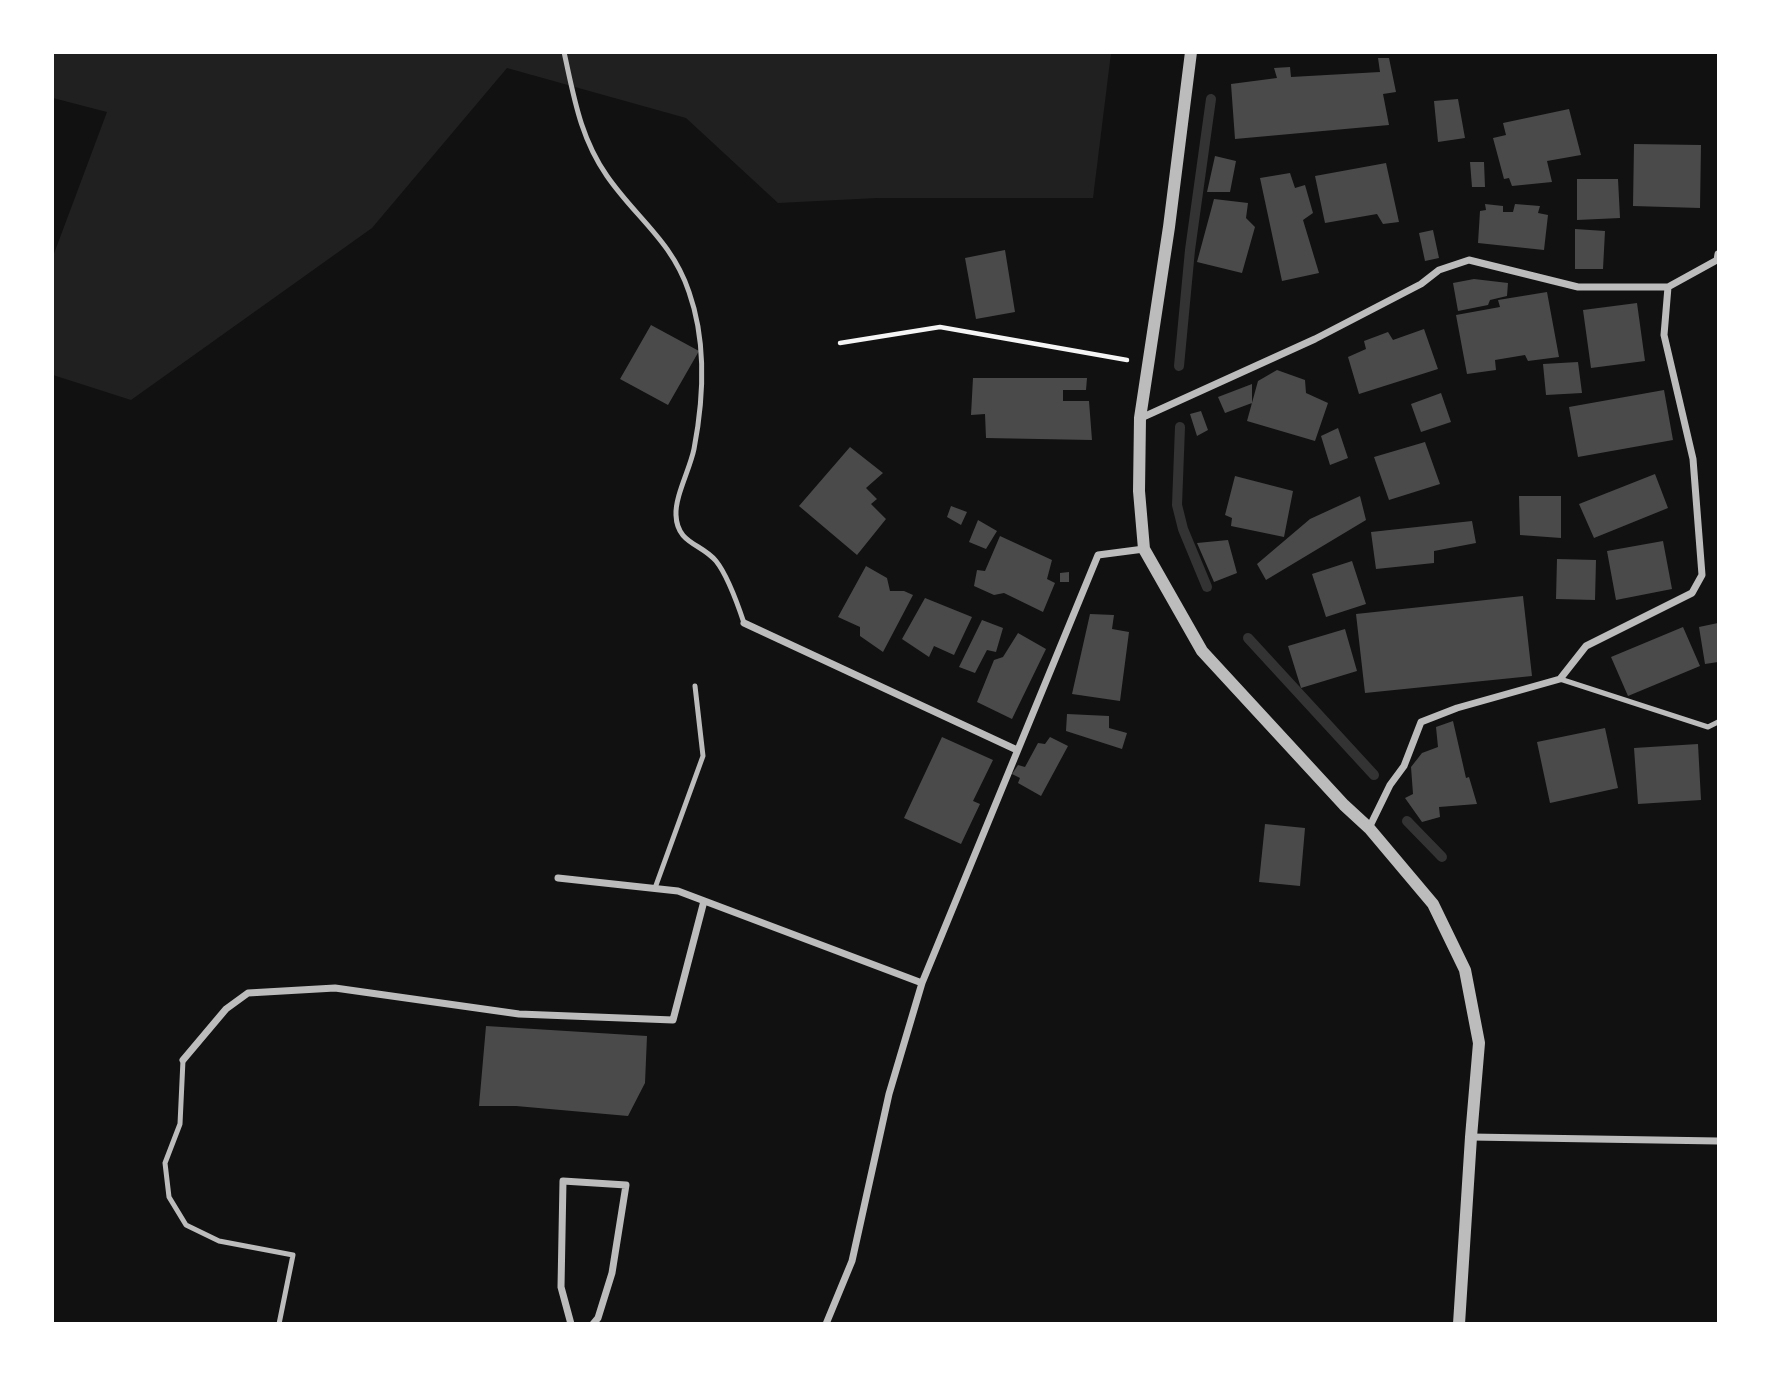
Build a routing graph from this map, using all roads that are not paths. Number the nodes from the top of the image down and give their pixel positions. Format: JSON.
{"nodes":[{"id":1,"x":564,"y":52,"type":"edge"},
{"id":2,"x":1191,"y":52,"type":"edge"},
{"id":3,"x":1718,"y":254,"type":"edge"},
{"id":4,"x":1668,"y":287,"type":"junction"},
{"id":5,"x":1140,"y":418,"type":"junction"},
{"id":6,"x":1144,"y":549,"type":"junction"},
{"id":7,"x":744,"y":623,"type":"joint"},
{"id":8,"x":1560,"y":679,"type":"junction"},
{"id":9,"x":695,"y":686,"type":"dead end"},
{"id":10,"x":1718,"y":722,"type":"edge"},
{"id":11,"x":1017,"y":750,"type":"junction"},
{"id":12,"x":1369,"y":828,"type":"junction"},
{"id":13,"x":558,"y":878,"type":"dead end"},
{"id":14,"x":655,"y":888,"type":"junction"},
{"id":15,"x":704,"y":901,"type":"junction"},
{"id":16,"x":922,"y":983,"type":"junction"},
{"id":17,"x":183,"y":1060,"type":"joint"},
{"id":18,"x":1471,"y":1137,"type":"junction"},
{"id":19,"x":1718,"y":1140,"type":"edge"},
{"id":20,"x":279,"y":1324,"type":"edge"},
{"id":21,"x":571,"y":1324,"type":"edge"},
{"id":22,"x":593,"y":1324,"type":"edge"},
{"id":23,"x":826,"y":1324,"type":"edge"},
{"id":24,"x":1460,"y":1324,"type":"edge"}],
"edges":[{"from":1,"to":7,"type":"lane"},
{"from":2,"to":5,"type":"street"},
{"from":3,"to":4,"type":"street"},
{"from":4,"to":5,"type":"street"},
{"from":4,"to":8,"type":"street"},
{"from":5,"to":6,"type":"street"},
{"from":6,"to":11,"type":"street"},
{"from":6,"to":12,"type":"street"},
{"from":7,"to":11,"type":"street"},
{"from":8,"to":10,"type":"lane"},
{"from":8,"to":12,"type":"street"},
{"from":9,"to":14,"type":"lane"},
{"from":11,"to":16,"type":"street"},
{"from":12,"to":18,"type":"street"},
{"from":13,"to":14,"type":"street"},
{"from":14,"to":15,"type":"street"},
{"from":15,"to":16,"type":"street"},
{"from":15,"to":17,"type":"street"},
{"from":16,"to":23,"type":"street"},
{"from":17,"to":20,"type":"lane"},
{"from":18,"to":19,"type":"street"},
{"from":18,"to":24,"type":"street"},
{"from":21,"to":22,"type":"street"}]}
